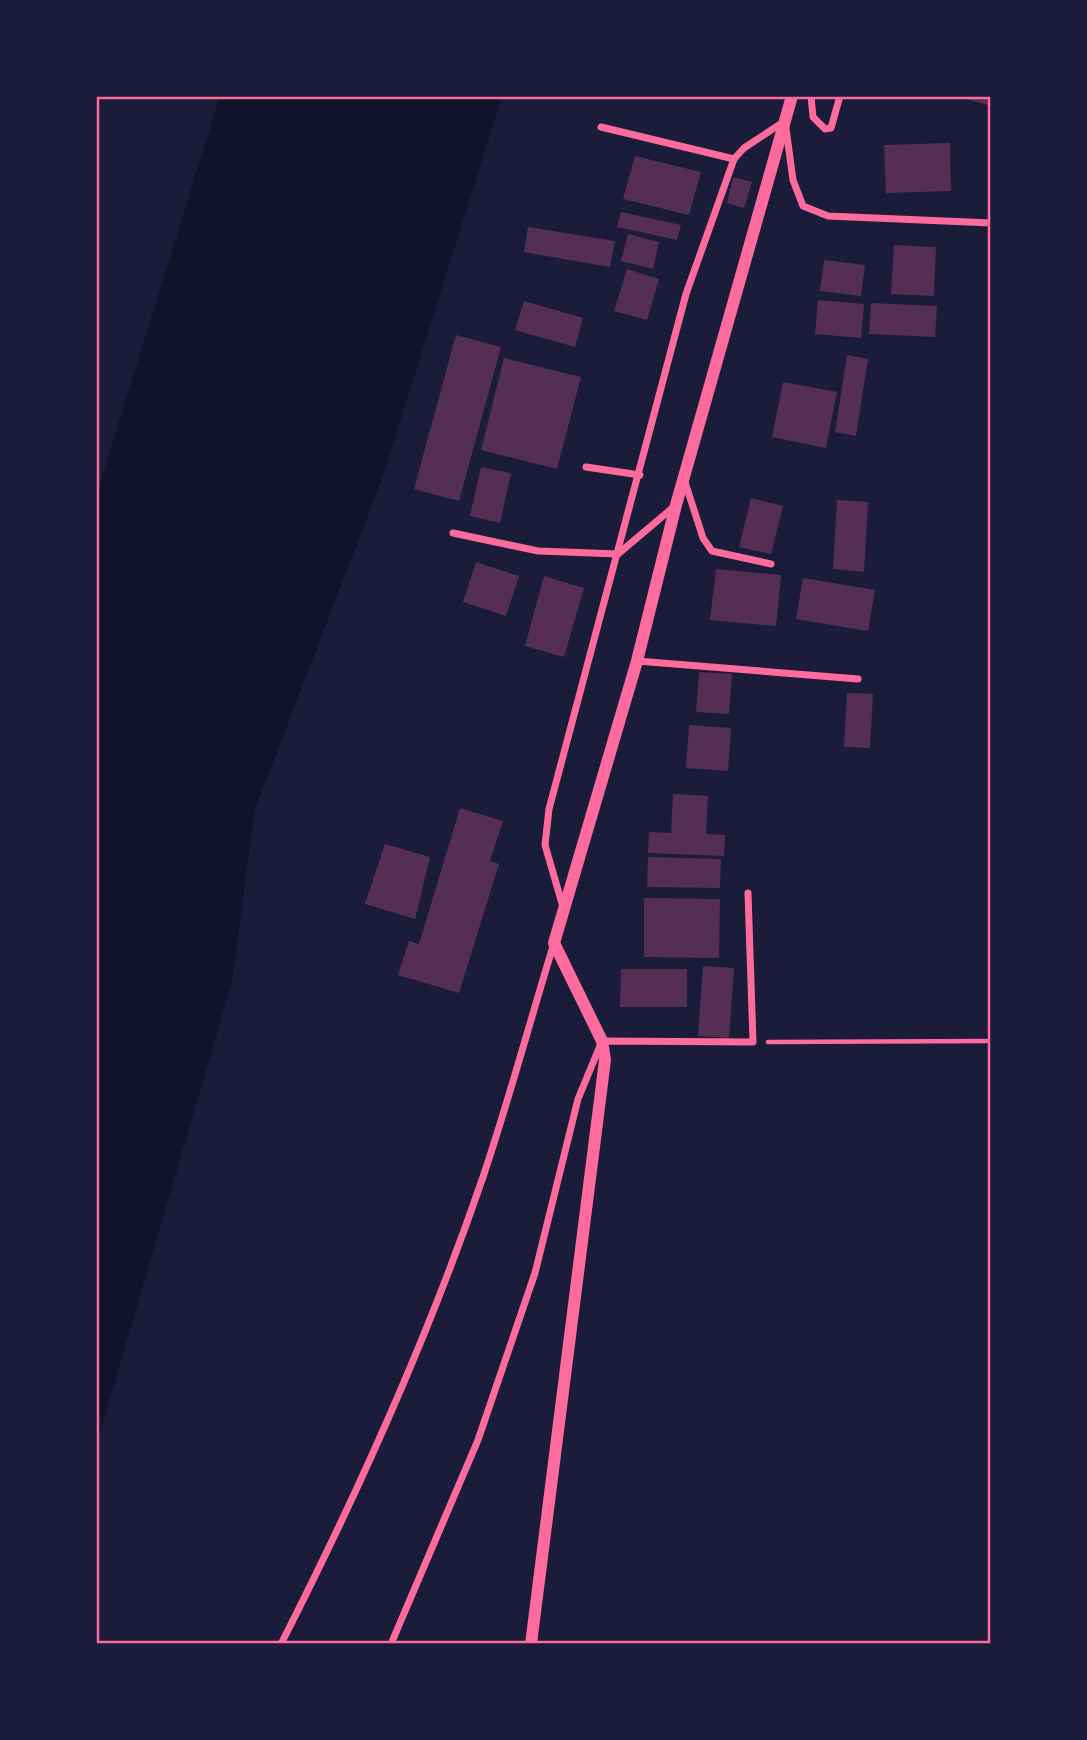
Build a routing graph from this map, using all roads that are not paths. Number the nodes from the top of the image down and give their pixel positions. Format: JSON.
{"nodes":[{"id":1,"x":792,"y":96,"type":"edge"},
{"id":2,"x":811,"y":96,"type":"edge"},
{"id":3,"x":840,"y":96,"type":"edge"},
{"id":4,"x":785,"y":121,"type":"junction"},
{"id":5,"x":601,"y":127,"type":"dead end"},
{"id":6,"x":734,"y":159,"type":"junction"},
{"id":7,"x":991,"y":223,"type":"edge"},
{"id":8,"x":586,"y":467,"type":"dead end"},
{"id":9,"x":640,"y":475,"type":"junction"},
{"id":10,"x":684,"y":478,"type":"junction"},
{"id":11,"x":676,"y":505,"type":"junction"},
{"id":12,"x":453,"y":533,"type":"dead end"},
{"id":13,"x":618,"y":554,"type":"junction"},
{"id":14,"x":771,"y":564,"type":"dead end"},
{"id":15,"x":637,"y":661,"type":"junction"},
{"id":16,"x":858,"y":679,"type":"dead end"},
{"id":17,"x":748,"y":893,"type":"dead end"},
{"id":18,"x":563,"y":907,"type":"junction"},
{"id":19,"x":554,"y":943,"type":"junction"},
{"id":20,"x":602,"y":1041,"type":"junction"},
{"id":21,"x":281,"y":1644,"type":"edge"},
{"id":22,"x":391,"y":1644,"type":"edge"},
{"id":23,"x":531,"y":1644,"type":"edge"}],
"edges":[{"from":1,"to":4,"type":"street"},
{"from":2,"to":3,"type":"street"},
{"from":4,"to":6,"type":"street"},
{"from":4,"to":7,"type":"street"},
{"from":4,"to":10,"type":"street"},
{"from":5,"to":6,"type":"street"},
{"from":6,"to":9,"type":"street"},
{"from":8,"to":9,"type":"street"},
{"from":9,"to":13,"type":"street"},
{"from":10,"to":11,"type":"street"},
{"from":10,"to":14,"type":"street"},
{"from":11,"to":13,"type":"street"},
{"from":11,"to":15,"type":"street"},
{"from":12,"to":13,"type":"street"},
{"from":13,"to":18,"type":"street"},
{"from":15,"to":16,"type":"street"},
{"from":15,"to":18,"type":"street"},
{"from":17,"to":20,"type":"street"},
{"from":18,"to":19,"type":"street"},
{"from":19,"to":20,"type":"street"},
{"from":19,"to":21,"type":"street"},
{"from":20,"to":22,"type":"street"},
{"from":20,"to":23,"type":"street"}]}
